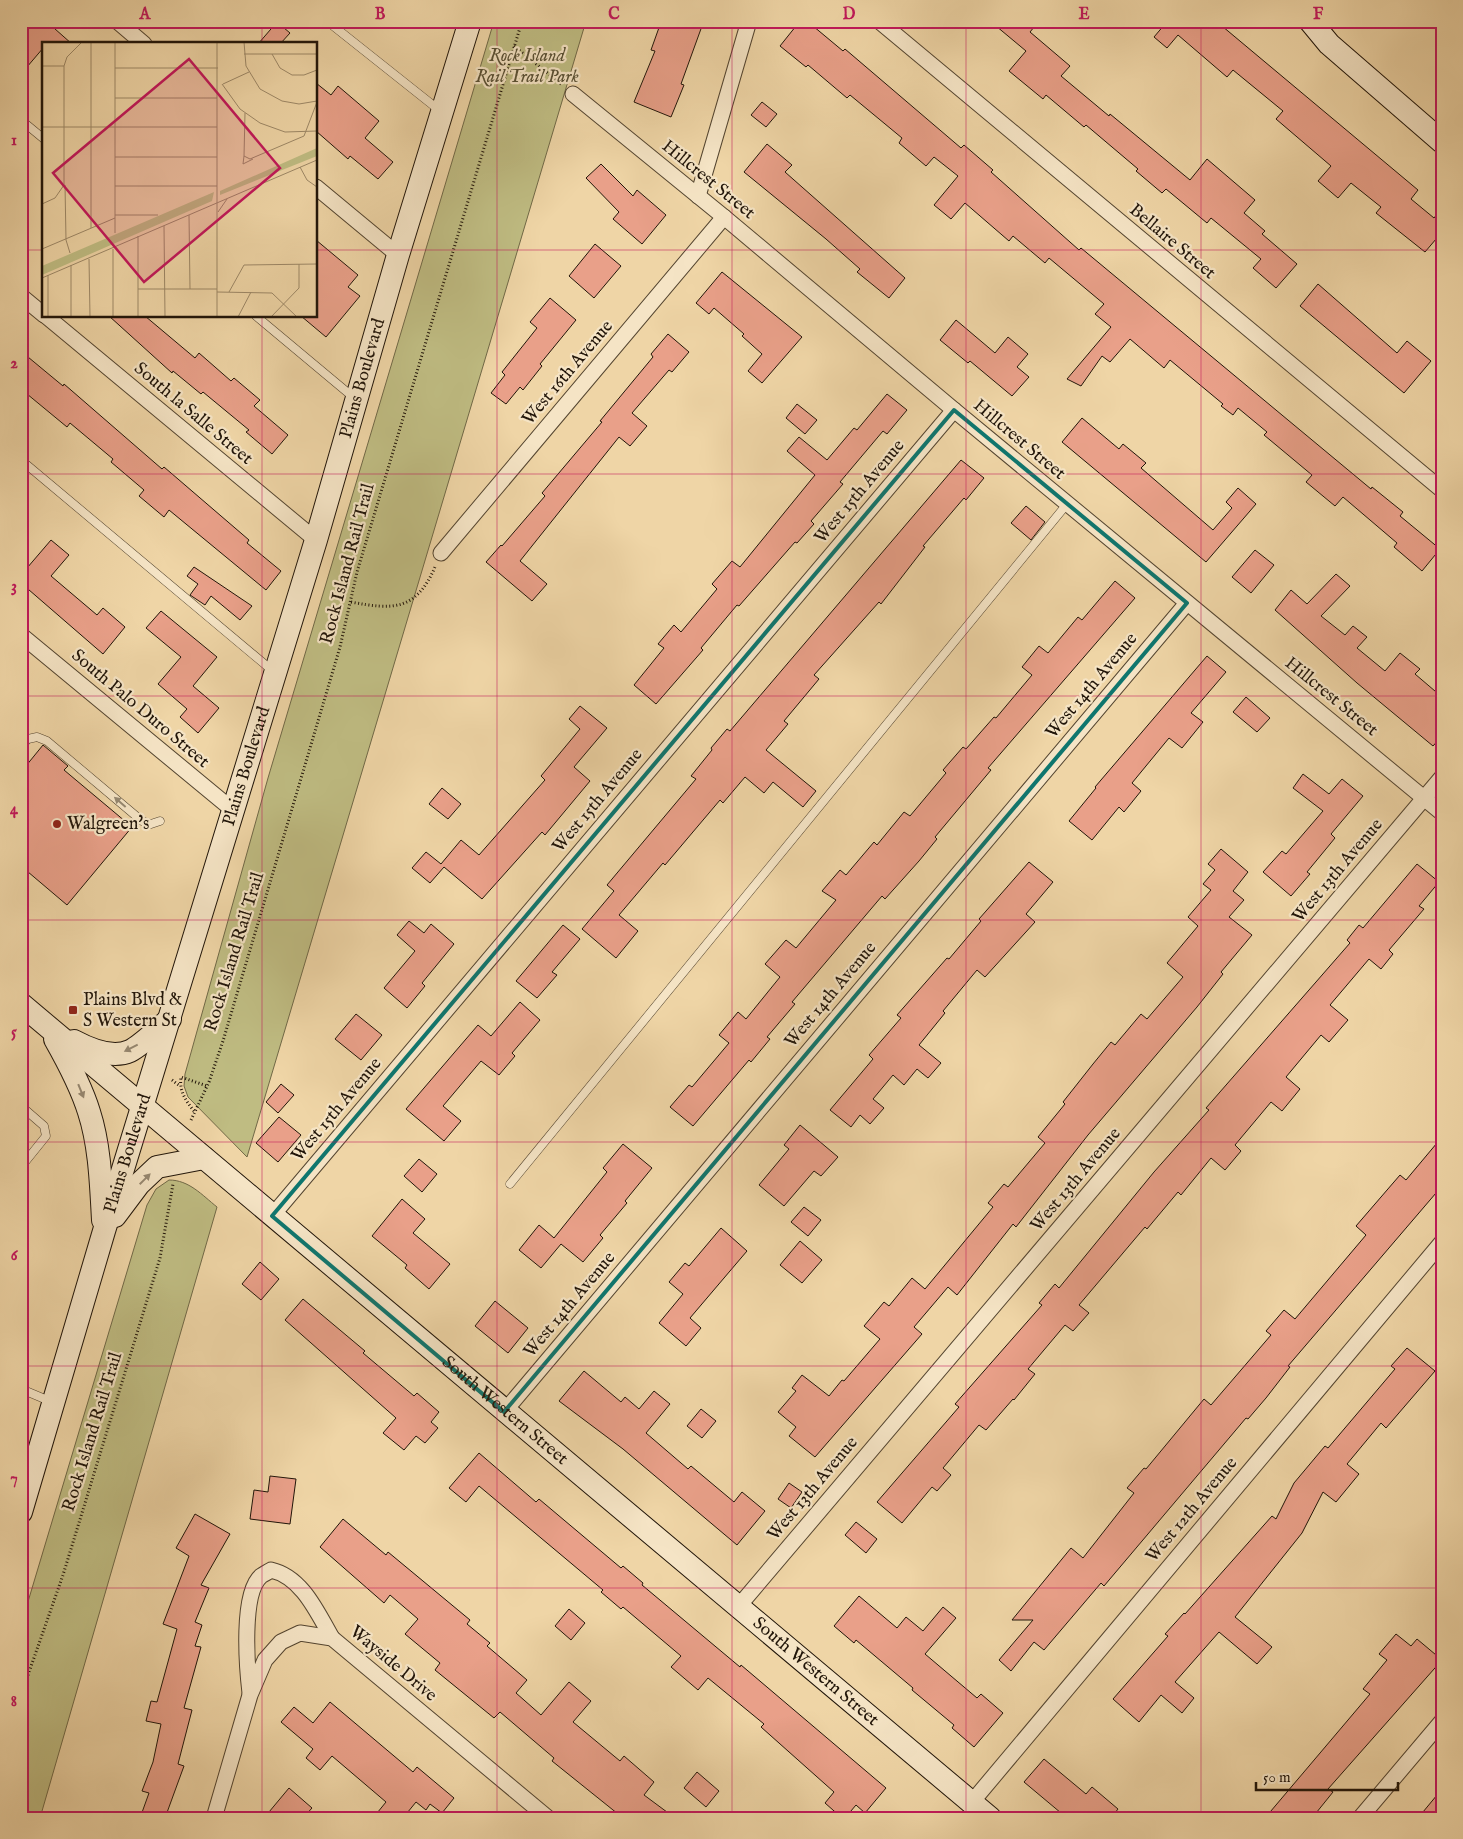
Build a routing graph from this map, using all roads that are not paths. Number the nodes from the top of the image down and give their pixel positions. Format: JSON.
{"nodes":[{"id":1,"x":117,"y":21,"type":"edge"},
{"id":2,"x":327,"y":21,"type":"edge"},
{"id":3,"x":470,"y":21,"type":"edge"},
{"id":4,"x":749,"y":21,"type":"edge"},
{"id":5,"x":879,"y":21,"type":"edge"},
{"id":6,"x":1302,"y":21,"type":"edge"},
{"id":7,"x":1310,"y":21,"type":"edge"},
{"id":8,"x":142,"y":42,"type":"edge"},
{"id":9,"x":1329,"y":44,"type":"junction"},
{"id":10,"x":573,"y":94,"type":"road end"},
{"id":11,"x":442,"y":113,"type":"junction"},
{"id":12,"x":21,"y":120,"type":"edge"},
{"id":13,"x":42,"y":137,"type":"edge"},
{"id":14,"x":1442,"y":142,"type":"edge"},
{"id":15,"x":318,"y":189,"type":"edge"},
{"id":16,"x":698,"y":196,"type":"junction"},
{"id":17,"x":724,"y":217,"type":"junction"},
{"id":18,"x":398,"y":255,"type":"junction"},
{"id":19,"x":21,"y":296,"type":"edge"},
{"id":20,"x":42,"y":314,"type":"edge"},
{"id":21,"x":47,"y":318,"type":"edge"},
{"id":22,"x":258,"y":318,"type":"edge"},
{"id":23,"x":357,"y":400,"type":"junction"},
{"id":24,"x":954,"y":410,"type":"junction"},
{"id":25,"x":21,"y":460,"type":"edge"},
{"id":26,"x":1442,"y":490,"type":"edge"},
{"id":27,"x":1068,"y":504,"type":"junction"},
{"id":28,"x":316,"y":540,"type":"junction"},
{"id":29,"x":441,"y":553,"type":"road end"},
{"id":30,"x":1187,"y":602,"type":"junction"},
{"id":31,"x":21,"y":635,"type":"edge"},
{"id":32,"x":276,"y":673,"type":"junction"},
{"id":33,"x":21,"y":746,"type":"edge"},
{"id":34,"x":1442,"y":777,"type":"edge"},
{"id":35,"x":1424,"y":798,"type":"junction"},
{"id":36,"x":234,"y":811,"type":"junction"},
{"id":37,"x":1442,"y":813,"type":"edge"},
{"id":38,"x":160,"y":821,"type":"dead end"},
{"id":39,"x":21,"y":1004,"type":"edge"},
{"id":40,"x":170,"y":1019,"type":"junction"},
{"id":41,"x":48,"y":1027,"type":"junction"},
{"id":42,"x":21,"y":1106,"type":"edge"},
{"id":43,"x":143,"y":1106,"type":"junction"},
{"id":44,"x":204,"y":1158,"type":"junction"},
{"id":45,"x":21,"y":1167,"type":"edge"},
{"id":46,"x":510,"y":1184,"type":"dead end"},
{"id":47,"x":272,"y":1216,"type":"junction"},
{"id":48,"x":104,"y":1231,"type":"junction"},
{"id":49,"x":1442,"y":1242,"type":"edge"},
{"id":50,"x":21,"y":1389,"type":"edge"},
{"id":51,"x":54,"y":1403,"type":"junction"},
{"id":52,"x":504,"y":1412,"type":"junction"},
{"id":53,"x":21,"y":1512,"type":"edge"},
{"id":54,"x":738,"y":1607,"type":"junction"},
{"id":55,"x":332,"y":1638,"type":"junction"},
{"id":56,"x":250,"y":1695,"type":"junction"},
{"id":57,"x":1442,"y":1721,"type":"edge"},
{"id":58,"x":972,"y":1802,"type":"junction"},
{"id":59,"x":214,"y":1818,"type":"edge"},
{"id":60,"x":548,"y":1818,"type":"edge"},
{"id":61,"x":990,"y":1818,"type":"edge"},
{"id":62,"x":1360,"y":1818,"type":"edge"}],
"edges":[{"from":1,"to":8,"type":"street"},
{"from":2,"to":11,"type":"lane"},
{"from":3,"to":11,"type":"main road","name":"Plains Boulevard"},
{"from":4,"to":16,"type":"street"},
{"from":5,"to":26,"type":"street","name":"Bellaire Street"},
{"from":6,"to":9,"type":"street"},
{"from":7,"to":9,"type":"main road"},
{"from":9,"to":14,"type":"main road"},
{"from":10,"to":16,"type":"street","name":"Hillcrest Street"},
{"from":11,"to":18,"type":"main road","name":"Plains Boulevard"},
{"from":12,"to":13,"type":"lane"},
{"from":15,"to":18,"type":"street"},
{"from":16,"to":17,"type":"street","name":"Hillcrest Street"},
{"from":17,"to":24,"type":"street","name":"Hillcrest Street"},
{"from":17,"to":29,"type":"street","name":"West 16th Avenue"},
{"from":18,"to":23,"type":"main road","name":"Plains Boulevard"},
{"from":19,"to":20,"type":"street","name":"South la Salle Street"},
{"from":21,"to":28,"type":"street","name":"South la Salle Street"},
{"from":22,"to":23,"type":"lane"},
{"from":23,"to":28,"type":"main road","name":"Plains Boulevard"},
{"from":24,"to":27,"type":"street","name":"Hillcrest Street"},
{"from":24,"to":47,"type":"street","name":"West 15th Avenue"},
{"from":25,"to":32,"type":"lane"},
{"from":27,"to":30,"type":"street","name":"Hillcrest Street"},
{"from":27,"to":46,"type":"lane"},
{"from":28,"to":32,"type":"main road","name":"Plains Boulevard"},
{"from":30,"to":35,"type":"street","name":"Hillcrest Street"},
{"from":30,"to":52,"type":"street","name":"West 14th Avenue"},
{"from":31,"to":36,"type":"street","name":"South Palo Duro Street"},
{"from":32,"to":36,"type":"main road","name":"Plains Boulevard"},
{"from":38,"to":33,"type":"lane","one_way":true},
{"from":34,"to":35,"type":"street","name":"West 13th Avenue"},
{"from":35,"to":37,"type":"street","name":"Hillcrest Street"},
{"from":35,"to":54,"type":"street","name":"West 13th Avenue"},
{"from":36,"to":40,"type":"main road","name":"Plains Boulevard"},
{"from":39,"to":41,"type":"main road","name":"South Western Street"},
{"from":40,"to":41,"type":"main road","one_way":true},
{"from":40,"to":43,"type":"main road","name":"Plains Boulevard"},
{"from":41,"to":43,"type":"main road","name":"South Western Street"},
{"from":41,"to":48,"type":"main road","one_way":true},
{"from":42,"to":45,"type":"lane"},
{"from":43,"to":44,"type":"main road","name":"South Western Street"},
{"from":43,"to":48,"type":"main road","name":"Plains Boulevard"},
{"from":44,"to":47,"type":"main road","name":"South Western Street"},
{"from":48,"to":44,"type":"main road","one_way":true},
{"from":47,"to":52,"type":"main road","name":"South Western Street"},
{"from":48,"to":51,"type":"main road","name":"Plains Boulevard"},
{"from":49,"to":58,"type":"street","name":"West 12th Avenue"},
{"from":50,"to":51,"type":"lane"},
{"from":51,"to":53,"type":"main road","name":"Plains Boulevard"},
{"from":52,"to":54,"type":"main road","name":"South Western Street"},
{"from":54,"to":58,"type":"main road","name":"South Western Street"},
{"from":55,"to":56,"type":"street","name":"Wayside Drive"},
{"from":55,"to":56,"type":"street"},
{"from":55,"to":60,"type":"street","name":"Wayside Drive"},
{"from":56,"to":59,"type":"street","name":"Wayside Drive"},
{"from":57,"to":62,"type":"street"},
{"from":58,"to":61,"type":"main road","name":"South Western Street"}]}
